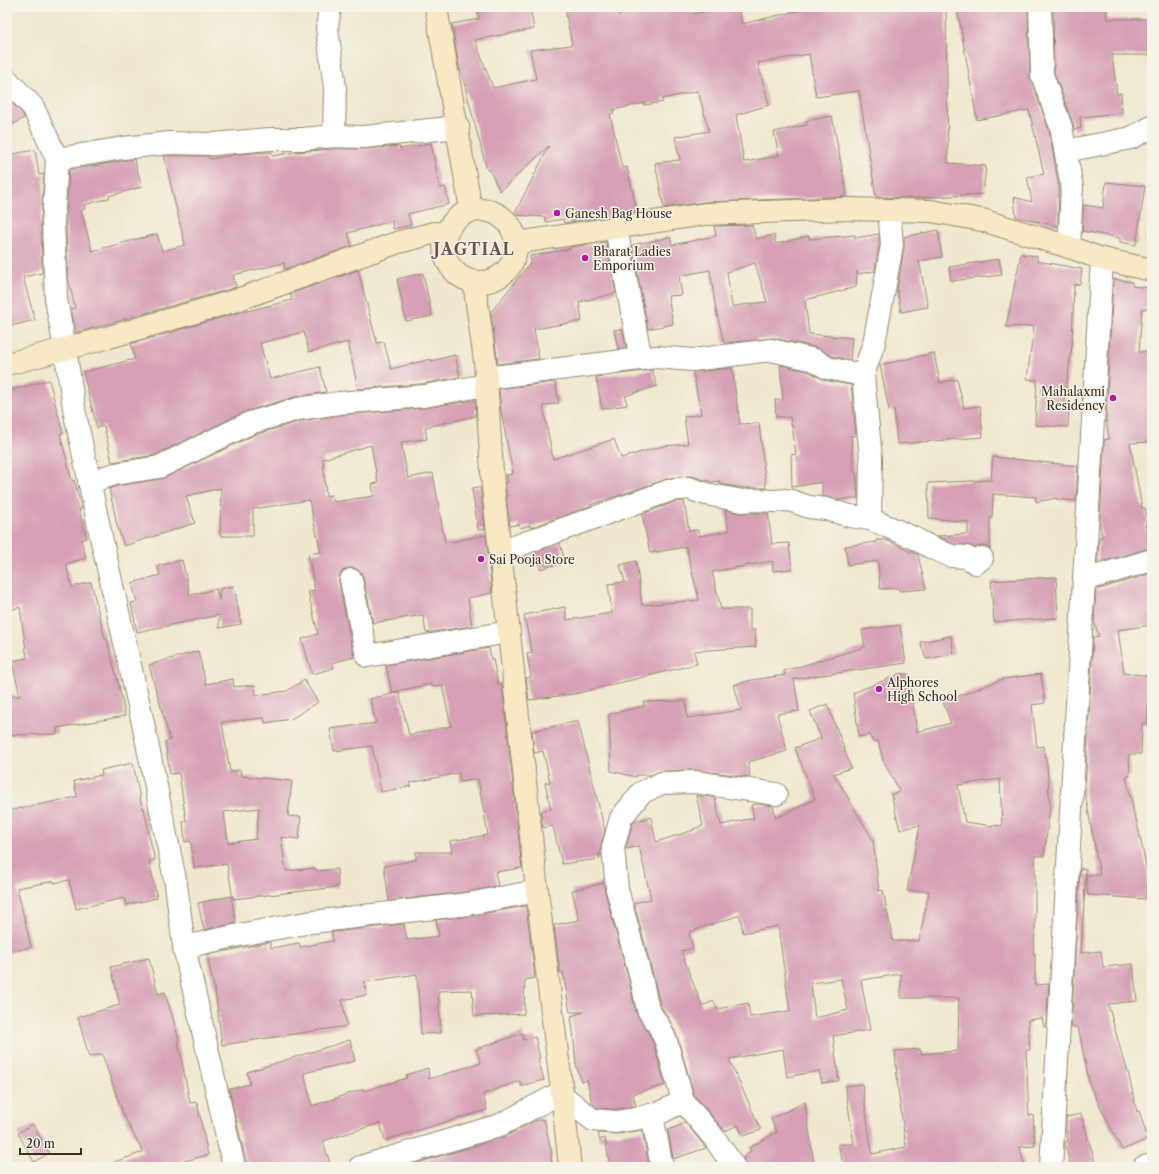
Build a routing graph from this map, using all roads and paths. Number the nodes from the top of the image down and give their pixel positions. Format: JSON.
{"nodes":[{"id":1,"x":330,"y":7,"type":"edge"},
{"id":2,"x":436,"y":7,"type":"edge"},
{"id":3,"x":1040,"y":7,"type":"edge"},
{"id":4,"x":7,"y":80,"type":"edge"},
{"id":5,"x":458,"y":127,"type":"junction"},
{"id":6,"x":1152,"y":127,"type":"edge"},
{"id":7,"x":334,"y":136,"type":"junction"},
{"id":8,"x":1066,"y":151,"type":"junction"},
{"id":9,"x":57,"y":159,"type":"junction"},
{"id":10,"x":471,"y":210,"type":"junction"},
{"id":11,"x":889,"y":210,"type":"junction"},
{"id":12,"x":616,"y":228,"type":"junction"},
{"id":13,"x":445,"y":234,"type":"junction"},
{"id":14,"x":516,"y":242,"type":"junction"},
{"id":15,"x":1069,"y":247,"type":"junction"},
{"id":16,"x":1102,"y":259,"type":"junction"},
{"id":17,"x":1152,"y":270,"type":"edge"},
{"id":18,"x":474,"y":282,"type":"junction"},
{"id":19,"x":65,"y":349,"type":"junction"},
{"id":20,"x":641,"y":359,"type":"junction"},
{"id":21,"x":7,"y":364,"type":"edge"},
{"id":22,"x":863,"y":375,"type":"junction"},
{"id":23,"x":486,"y":382,"type":"junction"},
{"id":24,"x":89,"y":482,"type":"junction"},
{"id":25,"x":870,"y":519,"type":"junction"},
{"id":26,"x":500,"y":552,"type":"junction"},
{"id":27,"x":982,"y":558,"type":"dead end"},
{"id":28,"x":1152,"y":560,"type":"edge"},
{"id":29,"x":351,"y":580,"type":"dead end"},
{"id":30,"x":1084,"y":580,"type":"junction"},
{"id":31,"x":509,"y":632,"type":"junction"},
{"id":32,"x":776,"y":794,"type":"dead end"},
{"id":33,"x":537,"y":891,"type":"junction"},
{"id":34,"x":184,"y":947,"type":"junction"},
{"id":35,"x":562,"y":1094,"type":"junction"},
{"id":36,"x":683,"y":1101,"type":"junction"},
{"id":37,"x":652,"y":1115,"type":"junction"},
{"id":38,"x":1152,"y":1165,"type":"edge"},
{"id":39,"x":234,"y":1167,"type":"edge"},
{"id":40,"x":360,"y":1167,"type":"edge"},
{"id":41,"x":570,"y":1167,"type":"edge"},
{"id":42,"x":662,"y":1167,"type":"edge"},
{"id":43,"x":734,"y":1167,"type":"edge"},
{"id":44,"x":1051,"y":1167,"type":"edge"},
{"id":45,"x":1144,"y":1167,"type":"edge"}],
"edges":[{"from":1,"to":7,"type":"street"},
{"from":2,"to":5,"type":"main road"},
{"from":3,"to":8,"type":"street"},
{"from":4,"to":9,"type":"street"},
{"from":5,"to":7,"type":"street"},
{"from":5,"to":10,"type":"main road"},
{"from":6,"to":8,"type":"street"},
{"from":7,"to":9,"type":"street"},
{"from":8,"to":15,"type":"street"},
{"from":9,"to":19,"type":"street"},
{"from":10,"to":13,"type":"main road"},
{"from":10,"to":14,"type":"main road"},
{"from":11,"to":12,"type":"main road"},
{"from":11,"to":15,"type":"main road"},
{"from":11,"to":22,"type":"street"},
{"from":12,"to":14,"type":"main road"},
{"from":12,"to":20,"type":"street"},
{"from":13,"to":18,"type":"main road"},
{"from":13,"to":19,"type":"main road"},
{"from":14,"to":18,"type":"main road"},
{"from":15,"to":16,"type":"main road"},
{"from":16,"to":17,"type":"main road"},
{"from":16,"to":30,"type":"street"},
{"from":18,"to":23,"type":"main road"},
{"from":19,"to":21,"type":"main road"},
{"from":19,"to":24,"type":"street"},
{"from":20,"to":22,"type":"street"},
{"from":20,"to":23,"type":"street"},
{"from":22,"to":25,"type":"street"},
{"from":23,"to":24,"type":"street"},
{"from":23,"to":26,"type":"main road"},
{"from":24,"to":34,"type":"street"},
{"from":25,"to":26,"type":"street"},
{"from":25,"to":27,"type":"street"},
{"from":26,"to":31,"type":"main road"},
{"from":28,"to":30,"type":"street"},
{"from":29,"to":31,"type":"street"},
{"from":30,"to":44,"type":"street"},
{"from":31,"to":33,"type":"main road"},
{"from":32,"to":36,"type":"street"},
{"from":33,"to":34,"type":"street"},
{"from":33,"to":35,"type":"main road"},
{"from":34,"to":39,"type":"street"},
{"from":35,"to":37,"type":"street"},
{"from":35,"to":40,"type":"street"},
{"from":35,"to":41,"type":"main road"},
{"from":36,"to":37,"type":"street"},
{"from":36,"to":43,"type":"street"},
{"from":37,"to":42,"type":"street"},
{"from":38,"to":45,"type":"street"}]}
